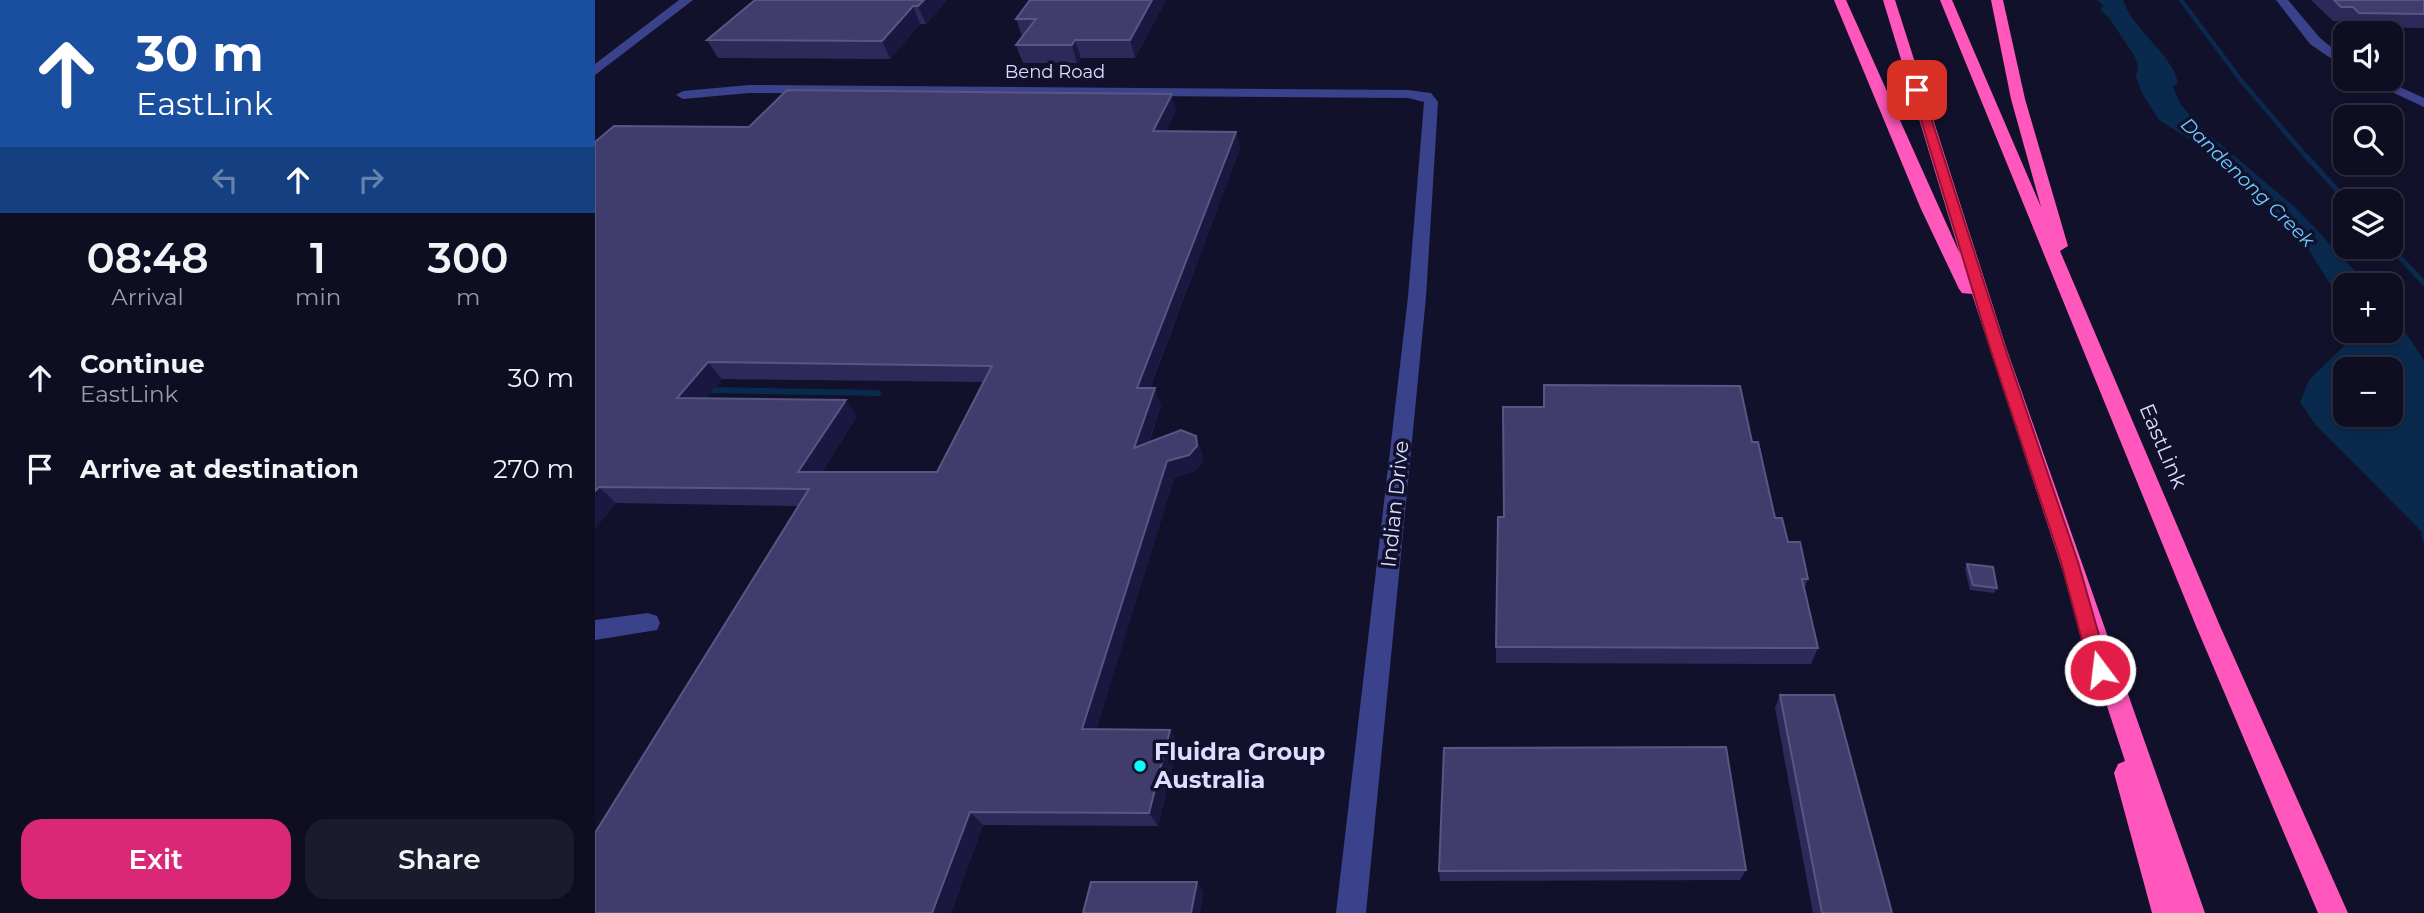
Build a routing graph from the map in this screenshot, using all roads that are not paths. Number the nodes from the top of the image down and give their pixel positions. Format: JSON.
{"nodes":[{"id":1,"x":687,"y":0,"type":"edge"},
{"id":2,"x":1840,"y":0,"type":"edge"},
{"id":3,"x":1889,"y":0,"type":"edge"},
{"id":4,"x":1945,"y":0,"type":"edge"},
{"id":5,"x":1997,"y":0,"type":"edge"},
{"id":6,"x":2282,"y":0,"type":"edge"},
{"id":7,"x":2333,"y":55,"type":"edge"},
{"id":8,"x":595,"y":71,"type":"edge"},
{"id":9,"x":2398,"y":91,"type":"edge"},
{"id":10,"x":683,"y":95,"type":"dead end"},
{"id":11,"x":1426,"y":96,"type":"joint"},
{"id":12,"x":2424,"y":103,"type":"edge"},
{"id":13,"x":2084,"y":332,"type":"junction"},
{"id":14,"x":1998,"y":351,"type":"junction"},
{"id":15,"x":2070,"y":562,"type":"junction"},
{"id":16,"x":648,"y":623,"type":"dead end"},
{"id":17,"x":595,"y":630,"type":"edge"},
{"id":18,"x":2305,"y":850,"type":"junction"},
{"id":19,"x":1351,"y":913,"type":"edge"},
{"id":20,"x":2167,"y":913,"type":"edge"},
{"id":21,"x":2190,"y":913,"type":"edge"},
{"id":22,"x":2333,"y":913,"type":"edge"},
{"id":23,"x":2340,"y":913,"type":"edge"}],
"edges":[{"from":1,"to":8,"type":"street"},
{"from":2,"to":14,"type":"highway"},
{"from":3,"to":14,"type":"highway"},
{"from":4,"to":13,"type":"highway","name":"EastLink"},
{"from":5,"to":13,"type":"highway"},
{"from":6,"to":7,"type":"street"},
{"from":9,"to":12,"type":"street"},
{"from":10,"to":11,"type":"street","name":"Bend Road"},
{"from":11,"to":19,"type":"street","name":"Indian Drive"},
{"from":13,"to":18,"type":"highway","name":"EastLink"},
{"from":14,"to":15,"type":"highway"},
{"from":15,"to":20,"type":"highway"},
{"from":15,"to":21,"type":"highway"},
{"from":16,"to":17,"type":"street"},
{"from":18,"to":22,"type":"highway","name":"EastLink"},
{"from":18,"to":23,"type":"highway"}]}
